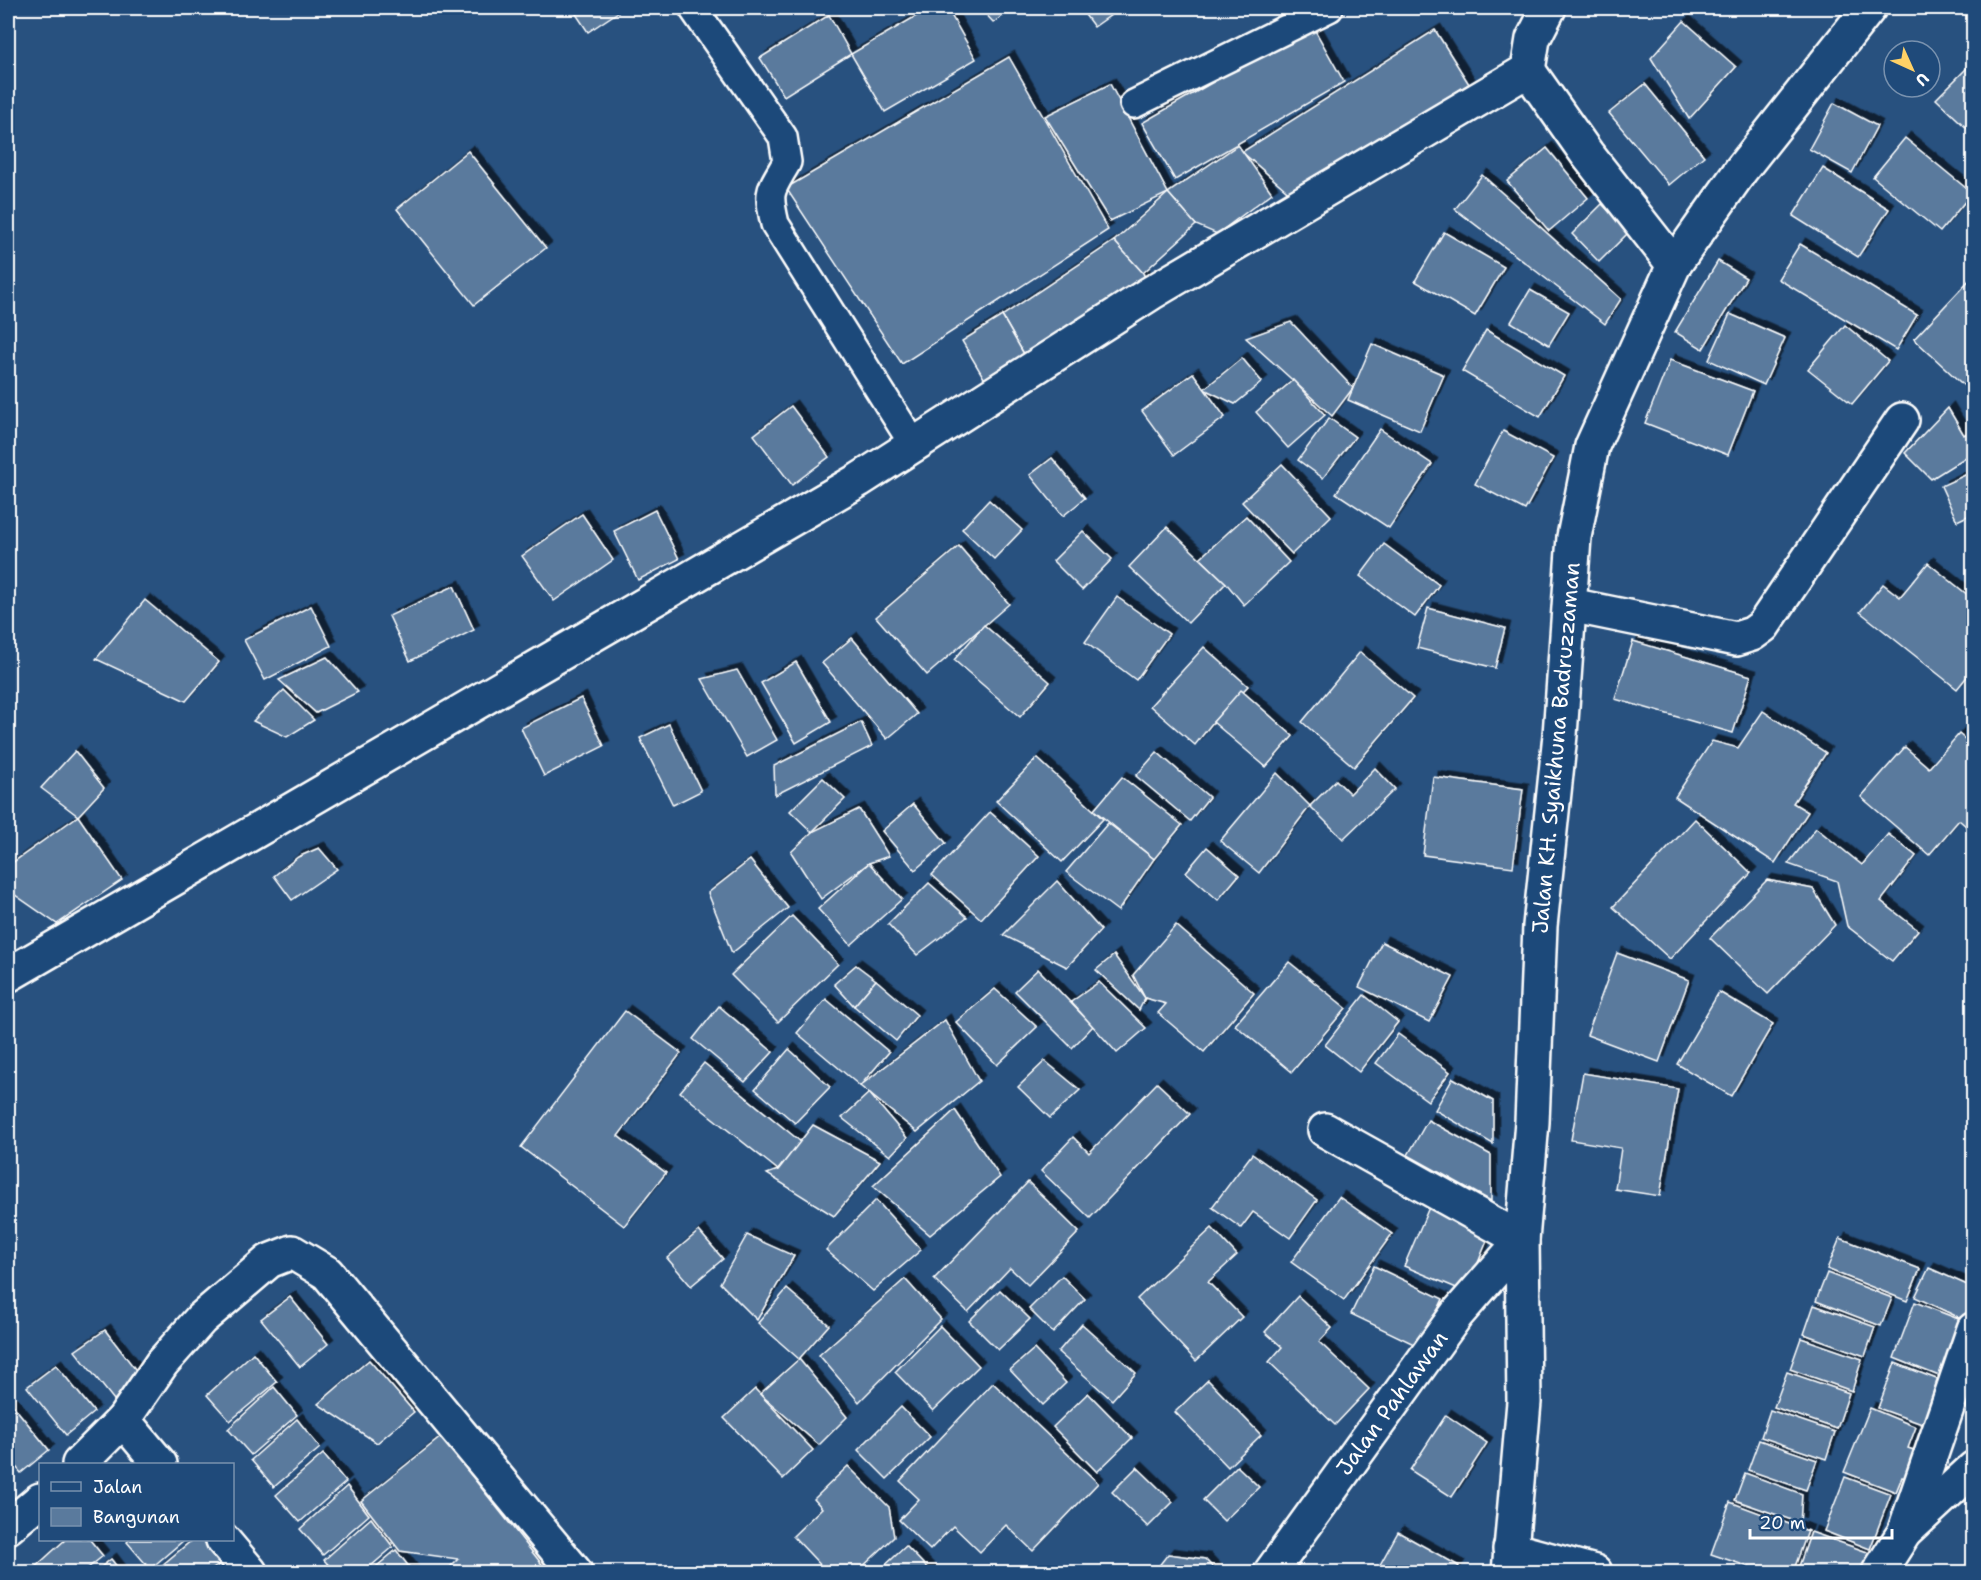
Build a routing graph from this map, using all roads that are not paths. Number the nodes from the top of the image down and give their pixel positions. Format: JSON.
{"nodes":[{"id":1,"x":693,"y":8,"type":"edge"},
{"id":2,"x":1329,"y":8,"type":"edge"},
{"id":3,"x":1549,"y":8,"type":"edge"},
{"id":4,"x":1869,"y":8,"type":"edge"},
{"id":5,"x":1528,"y":70,"type":"junction"},
{"id":6,"x":1134,"y":104,"type":"dead end"},
{"id":7,"x":1674,"y":265,"type":"junction"},
{"id":8,"x":1902,"y":420,"type":"dead end"},
{"id":9,"x":914,"y":445,"type":"junction"},
{"id":10,"x":1569,"y":605,"type":"junction"},
{"id":11,"x":8,"y":975,"type":"edge"},
{"id":12,"x":1325,"y":1130,"type":"dead end"},
{"id":13,"x":1522,"y":1240,"type":"junction"},
{"id":14,"x":1974,"y":1329,"type":"edge"},
{"id":15,"x":123,"y":1420,"type":"junction"},
{"id":16,"x":80,"y":1463,"type":"edge"},
{"id":17,"x":159,"y":1463,"type":"edge"},
{"id":18,"x":1974,"y":1468,"type":"edge"},
{"id":19,"x":39,"y":1501,"type":"edge"},
{"id":20,"x":8,"y":1527,"type":"edge"},
{"id":21,"x":1904,"y":1533,"type":"junction"},
{"id":22,"x":225,"y":1541,"type":"edge"},
{"id":23,"x":1510,"y":1561,"type":"edge"},
{"id":24,"x":250,"y":1572,"type":"edge"},
{"id":25,"x":575,"y":1572,"type":"edge"},
{"id":26,"x":1271,"y":1572,"type":"edge"},
{"id":27,"x":1595,"y":1572,"type":"edge"},
{"id":28,"x":1879,"y":1572,"type":"edge"}],
"edges":[{"from":1,"to":9,"type":"lane"},
{"from":2,"to":6,"type":"lane"},
{"from":3,"to":5,"type":"street"},
{"from":4,"to":7,"type":"street","name":"Jalan KH. Syaikhuna Badruzzaman"},
{"from":5,"to":7,"type":"street"},
{"from":5,"to":9,"type":"street"},
{"from":7,"to":10,"type":"street","name":"Jalan KH. Syaikhuna Badruzzaman"},
{"from":8,"to":10,"type":"street"},
{"from":9,"to":11,"type":"street"},
{"from":10,"to":13,"type":"street","name":"Jalan KH. Syaikhuna Badruzzaman"},
{"from":12,"to":13,"type":"street"},
{"from":13,"to":23,"type":"street","name":"Jalan KH. Syaikhuna Badruzzaman"},
{"from":13,"to":26,"type":"street","name":"Jalan Pahlawan"},
{"from":14,"to":21,"type":"street"},
{"from":15,"to":16,"type":"street"},
{"from":15,"to":17,"type":"street"},
{"from":15,"to":25,"type":"street"},
{"from":18,"to":21,"type":"street"},
{"from":19,"to":20,"type":"street"},
{"from":21,"to":28,"type":"street"},
{"from":22,"to":24,"type":"street"},
{"from":23,"to":27,"type":"street"}]}
